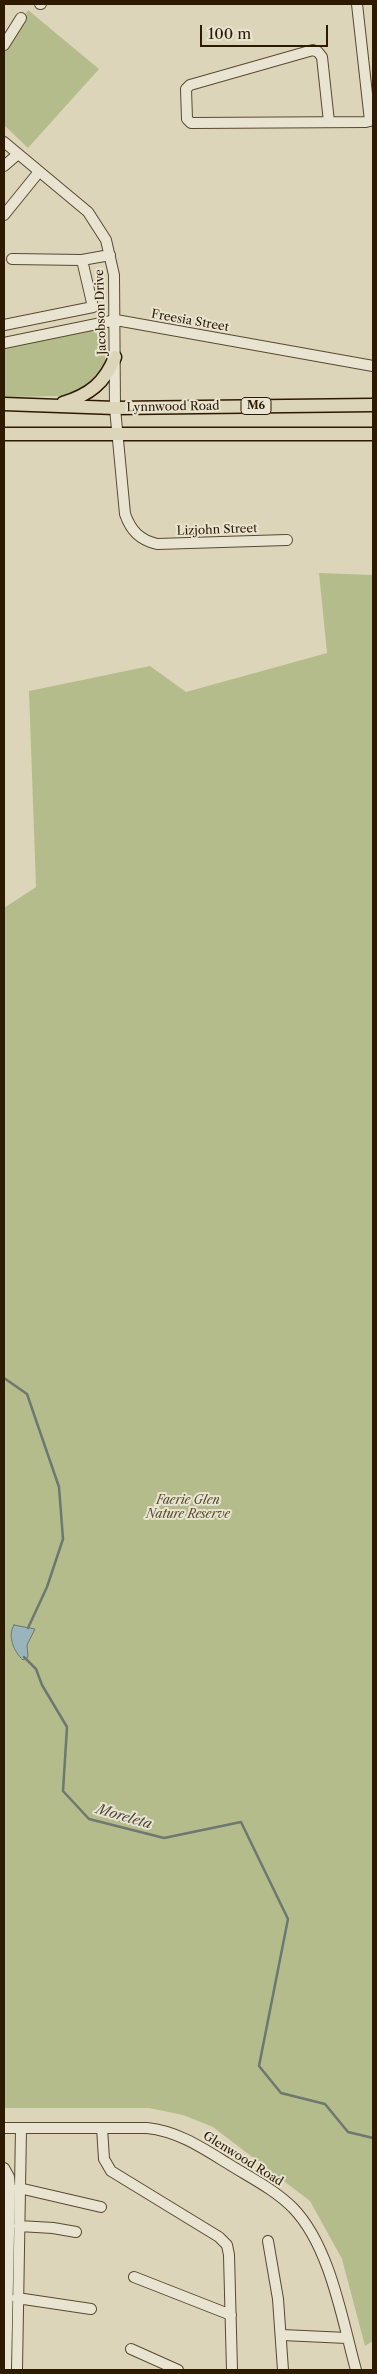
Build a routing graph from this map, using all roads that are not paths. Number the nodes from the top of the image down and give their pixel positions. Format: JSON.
{"nodes":[{"id":1,"x":356,"y":4,"type":"edge"},
{"id":2,"x":21,"y":18,"type":"dead end"},
{"id":3,"x":4,"y":42,"type":"edge"},
{"id":4,"x":372,"y":115,"type":"edge"},
{"id":5,"x":329,"y":122,"type":"junction"},
{"id":6,"x":4,"y":142,"type":"edge"},
{"id":7,"x":18,"y":154,"type":"junction"},
{"id":8,"x":4,"y":166,"type":"edge"},
{"id":9,"x":38,"y":173,"type":"junction"},
{"id":10,"x":4,"y":215,"type":"edge"},
{"id":11,"x":110,"y":255,"type":"junction"},
{"id":12,"x":12,"y":259,"type":"dead end"},
{"id":13,"x":82,"y":260,"type":"junction"},
{"id":14,"x":116,"y":320,"type":"junction"},
{"id":15,"x":4,"y":324,"type":"edge"},
{"id":16,"x":4,"y":343,"type":"edge"},
{"id":17,"x":115,"y":357,"type":"junction"},
{"id":18,"x":373,"y":366,"type":"edge"},
{"id":19,"x":4,"y":404,"type":"edge"},
{"id":20,"x":373,"y":405,"type":"edge"},
{"id":21,"x":53,"y":406,"type":"junction"},
{"id":22,"x":115,"y":408,"type":"junction"},
{"id":23,"x":4,"y":434,"type":"edge"},
{"id":24,"x":116,"y":434,"type":"junction"},
{"id":25,"x":373,"y":434,"type":"edge"},
{"id":26,"x":287,"y":540,"type":"dead end"},
{"id":27,"x":4,"y":2128,"type":"edge"},
{"id":28,"x":21,"y":2128,"type":"junction"},
{"id":29,"x":102,"y":2128,"type":"junction"},
{"id":30,"x":4,"y":2168,"type":"edge"},
{"id":31,"x":19,"y":2188,"type":"junction"},
{"id":32,"x":101,"y":2207,"type":"dead end"},
{"id":33,"x":18,"y":2226,"type":"junction"},
{"id":34,"x":76,"y":2232,"type":"dead end"},
{"id":35,"x":268,"y":2240,"type":"dead end"},
{"id":36,"x":6,"y":2252,"type":"edge"},
{"id":37,"x":134,"y":2277,"type":"dead end"},
{"id":38,"x":17,"y":2298,"type":"junction"},
{"id":39,"x":90,"y":2309,"type":"dead end"},
{"id":40,"x":231,"y":2315,"type":"junction"},
{"id":41,"x":5,"y":2328,"type":"edge"},
{"id":42,"x":282,"y":2335,"type":"junction"},
{"id":43,"x":347,"y":2338,"type":"junction"},
{"id":44,"x":131,"y":2349,"type":"dead end"},
{"id":45,"x":6,"y":2370,"type":"edge"},
{"id":46,"x":17,"y":2370,"type":"edge"},
{"id":47,"x":178,"y":2370,"type":"edge"},
{"id":48,"x":232,"y":2370,"type":"edge"},
{"id":49,"x":283,"y":2370,"type":"edge"},
{"id":50,"x":356,"y":2370,"type":"edge"}],
"edges":[{"from":1,"to":4,"type":"street"},
{"from":2,"to":3,"type":"street"},
{"from":4,"to":5,"type":"street"},
{"from":5,"to":5,"type":"street"},
{"from":6,"to":7,"type":"street","name":"Jacobson Drive"},
{"from":7,"to":8,"type":"street"},
{"from":7,"to":9,"type":"street","name":"Jacobson Drive"},
{"from":9,"to":10,"type":"street"},
{"from":9,"to":11,"type":"street","name":"Jacobson Drive"},
{"from":11,"to":13,"type":"street"},
{"from":11,"to":14,"type":"street","name":"Jacobson Drive"},
{"from":12,"to":13,"type":"street"},
{"from":13,"to":15,"type":"street"},
{"from":14,"to":16,"type":"street","name":"Freesia Street"},
{"from":14,"to":17,"type":"street","name":"Jacobson Drive"},
{"from":14,"to":18,"type":"street","name":"Freesia Street"},
{"from":17,"to":21,"type":"main road"},
{"from":17,"to":22,"type":"street","name":"Jacobson Drive"},
{"from":19,"to":21,"type":"main road","name":"Lynnwood Road","number":"M6"},
{"from":20,"to":22,"type":"main road","name":"Lynnwood Road","number":"M6"},
{"from":21,"to":22,"type":"main road","name":"Lynnwood Road","number":"M6"},
{"from":22,"to":24,"type":"street","name":"Jacobson Drive"},
{"from":23,"to":24,"type":"main road","name":"Lynnwood Road","number":"M6"},
{"from":24,"to":25,"type":"main road","name":"Lynnwood Road","number":"M6"},
{"from":24,"to":26,"type":"street","name":"Lizjohn Street"},
{"from":27,"to":28,"type":"street","name":"Glenwood Road"},
{"from":28,"to":29,"type":"street","name":"Glenwood Road"},
{"from":28,"to":31,"type":"street"},
{"from":29,"to":40,"type":"street"},
{"from":29,"to":43,"type":"street","name":"Glenwood Road"},
{"from":30,"to":36,"type":"street"},
{"from":31,"to":32,"type":"street"},
{"from":31,"to":33,"type":"street"},
{"from":33,"to":34,"type":"street"},
{"from":33,"to":38,"type":"street"},
{"from":35,"to":42,"type":"street"},
{"from":36,"to":41,"type":"street"},
{"from":37,"to":40,"type":"street"},
{"from":38,"to":39,"type":"street"},
{"from":38,"to":46,"type":"street"},
{"from":40,"to":48,"type":"street"},
{"from":41,"to":45,"type":"street"},
{"from":42,"to":43,"type":"street"},
{"from":42,"to":49,"type":"street"},
{"from":43,"to":50,"type":"street","name":"Glenwood Road"},
{"from":44,"to":47,"type":"street"}]}
